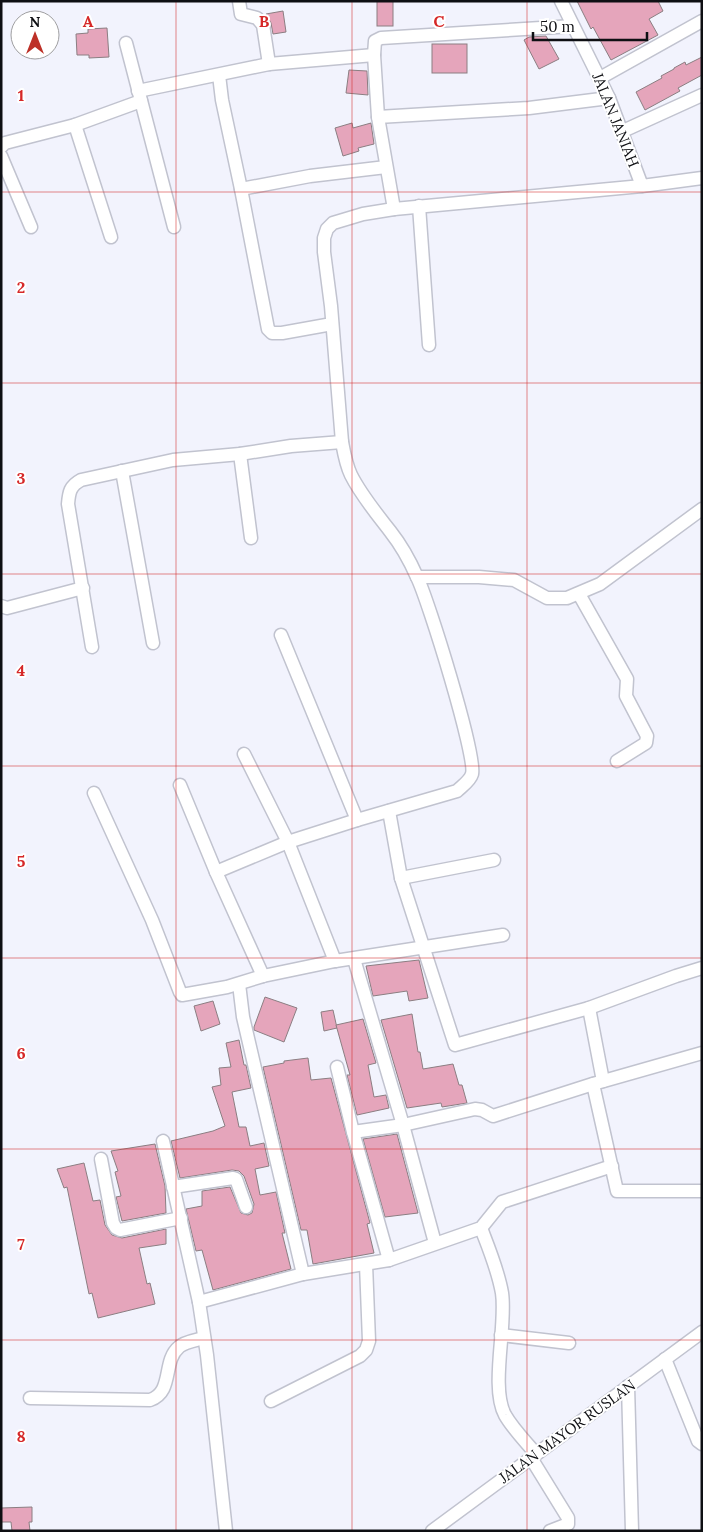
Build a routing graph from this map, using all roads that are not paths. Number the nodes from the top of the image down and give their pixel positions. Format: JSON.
{"nodes":[{"id":1,"x":239,"y":1,"type":"edge"},
{"id":2,"x":562,"y":2,"type":"edge"},
{"id":3,"x":702,"y":21,"type":"edge"},
{"id":4,"x":573,"y":26,"type":"junction"},
{"id":5,"x":126,"y":43,"type":"dead end"},
{"id":6,"x":374,"y":55,"type":"junction"},
{"id":7,"x":269,"y":64,"type":"junction"},
{"id":8,"x":219,"y":75,"type":"junction"},
{"id":9,"x":600,"y":78,"type":"junction"},
{"id":10,"x":702,"y":94,"type":"edge"},
{"id":11,"x":140,"y":96,"type":"junction"},
{"id":12,"x":609,"y":98,"type":"junction"},
{"id":13,"x":378,"y":117,"type":"junction"},
{"id":14,"x":75,"y":124,"type":"junction"},
{"id":15,"x":623,"y":131,"type":"junction"},
{"id":16,"x":1,"y":148,"type":"edge"},
{"id":17,"x":1,"y":156,"type":"edge"},
{"id":18,"x":386,"y":167,"type":"junction"},
{"id":19,"x":702,"y":178,"type":"edge"},
{"id":20,"x":642,"y":186,"type":"junction"},
{"id":21,"x":241,"y":189,"type":"junction"},
{"id":22,"x":419,"y":206,"type":"junction"},
{"id":23,"x":394,"y":208,"type":"junction"},
{"id":24,"x":31,"y":227,"type":"dead end"},
{"id":25,"x":174,"y":227,"type":"dead end"},
{"id":26,"x":111,"y":237,"type":"dead end"},
{"id":27,"x":332,"y":324,"type":"junction"},
{"id":28,"x":429,"y":345,"type":"dead end"},
{"id":29,"x":342,"y":442,"type":"junction"},
{"id":30,"x":240,"y":454,"type":"junction"},
{"id":31,"x":122,"y":471,"type":"junction"},
{"id":32,"x":702,"y":509,"type":"edge"},
{"id":33,"x":251,"y":538,"type":"dead end"},
{"id":34,"x":418,"y":577,"type":"junction"},
{"id":35,"x":83,"y":588,"type":"junction"},
{"id":36,"x":579,"y":594,"type":"junction"},
{"id":37,"x":1,"y":606,"type":"edge"},
{"id":38,"x":281,"y":634,"type":"dead end"},
{"id":39,"x":152,"y":643,"type":"dead end"},
{"id":40,"x":92,"y":647,"type":"dead end"},
{"id":41,"x":244,"y":754,"type":"dead end"},
{"id":42,"x":617,"y":761,"type":"dead end"},
{"id":43,"x":180,"y":785,"type":"dead end"},
{"id":44,"x":94,"y":793,"type":"dead end"},
{"id":45,"x":389,"y":811,"type":"junction"},
{"id":46,"x":357,"y":820,"type":"junction"},
{"id":47,"x":288,"y":842,"type":"junction"},
{"id":48,"x":494,"y":860,"type":"dead end"},
{"id":49,"x":216,"y":872,"type":"junction"},
{"id":50,"x":401,"y":878,"type":"junction"},
{"id":51,"x":503,"y":935,"type":"dead end"},
{"id":52,"x":423,"y":947,"type":"junction"},
{"id":53,"x":354,"y":959,"type":"junction"},
{"id":54,"x":335,"y":961,"type":"junction"},
{"id":55,"x":702,"y":968,"type":"edge"},
{"id":56,"x":263,"y":976,"type":"junction"},
{"id":57,"x":239,"y":984,"type":"junction"},
{"id":58,"x":589,"y":1008,"type":"junction"},
{"id":59,"x":702,"y":1053,"type":"edge"},
{"id":60,"x":337,"y":1067,"type":"dead end"},
{"id":61,"x":598,"y":1082,"type":"junction"},
{"id":62,"x":403,"y":1125,"type":"junction"},
{"id":63,"x":353,"y":1132,"type":"junction"},
{"id":64,"x":163,"y":1140,"type":"dead end"},
{"id":65,"x":101,"y":1159,"type":"dead end"},
{"id":66,"x":612,"y":1166,"type":"junction"},
{"id":67,"x":173,"y":1187,"type":"junction"},
{"id":68,"x":702,"y":1191,"type":"edge"},
{"id":69,"x":246,"y":1207,"type":"dead end"},
{"id":70,"x":181,"y":1218,"type":"junction"},
{"id":71,"x":480,"y":1228,"type":"junction"},
{"id":72,"x":436,"y":1243,"type":"junction"},
{"id":73,"x":389,"y":1260,"type":"junction"},
{"id":74,"x":366,"y":1264,"type":"junction"},
{"id":75,"x":303,"y":1274,"type":"junction"},
{"id":76,"x":199,"y":1302,"type":"junction"},
{"id":77,"x":702,"y":1332,"type":"edge"},
{"id":78,"x":501,"y":1336,"type":"junction"},
{"id":79,"x":204,"y":1338,"type":"junction"},
{"id":80,"x":570,"y":1343,"type":"dead end"},
{"id":81,"x":665,"y":1359,"type":"junction"},
{"id":82,"x":628,"y":1386,"type":"junction"},
{"id":83,"x":30,"y":1398,"type":"dead end"},
{"id":84,"x":271,"y":1400,"type":"dead end"},
{"id":85,"x":702,"y":1444,"type":"edge"},
{"id":86,"x":534,"y":1456,"type":"junction"},
{"id":87,"x":226,"y":1531,"type":"edge"},
{"id":88,"x":432,"y":1531,"type":"edge"},
{"id":89,"x":550,"y":1531,"type":"edge"},
{"id":90,"x":632,"y":1531,"type":"edge"}],
"edges":[{"from":1,"to":7,"type":"street"},
{"from":2,"to":4,"type":"street","name":"JALAN JANIAH"},
{"from":3,"to":9,"type":"street"},
{"from":4,"to":6,"type":"street"},
{"from":4,"to":9,"type":"street","name":"JALAN JANIAH"},
{"from":5,"to":11,"type":"street"},
{"from":6,"to":7,"type":"street"},
{"from":6,"to":13,"type":"street"},
{"from":7,"to":8,"type":"street"},
{"from":8,"to":11,"type":"street"},
{"from":8,"to":21,"type":"street"},
{"from":9,"to":12,"type":"street","name":"JALAN JANIAH"},
{"from":10,"to":15,"type":"street"},
{"from":11,"to":14,"type":"street"},
{"from":11,"to":25,"type":"street"},
{"from":12,"to":13,"type":"street"},
{"from":12,"to":15,"type":"street","name":"JALAN JANIAH"},
{"from":13,"to":18,"type":"street"},
{"from":14,"to":16,"type":"street"},
{"from":14,"to":26,"type":"street"},
{"from":15,"to":20,"type":"street","name":"JALAN JANIAH"},
{"from":17,"to":24,"type":"street"},
{"from":18,"to":21,"type":"street"},
{"from":18,"to":23,"type":"street"},
{"from":19,"to":20,"type":"street","name":"JALAN JANIAH"},
{"from":20,"to":22,"type":"street"},
{"from":21,"to":27,"type":"street"},
{"from":22,"to":23,"type":"street"},
{"from":22,"to":28,"type":"street"},
{"from":23,"to":27,"type":"street"},
{"from":27,"to":29,"type":"street"},
{"from":29,"to":30,"type":"street"},
{"from":29,"to":34,"type":"street"},
{"from":30,"to":31,"type":"street"},
{"from":30,"to":33,"type":"street"},
{"from":31,"to":35,"type":"street"},
{"from":31,"to":39,"type":"street"},
{"from":32,"to":36,"type":"street"},
{"from":34,"to":36,"type":"street"},
{"from":34,"to":45,"type":"street"},
{"from":35,"to":37,"type":"street"},
{"from":35,"to":40,"type":"street"},
{"from":36,"to":42,"type":"street"},
{"from":38,"to":46,"type":"street"},
{"from":41,"to":47,"type":"street"},
{"from":43,"to":49,"type":"street"},
{"from":44,"to":57,"type":"street"},
{"from":45,"to":46,"type":"street"},
{"from":45,"to":50,"type":"street"},
{"from":46,"to":47,"type":"street"},
{"from":47,"to":49,"type":"street"},
{"from":47,"to":54,"type":"street"},
{"from":48,"to":50,"type":"street"},
{"from":49,"to":56,"type":"street"},
{"from":50,"to":52,"type":"street"},
{"from":51,"to":52,"type":"street"},
{"from":52,"to":53,"type":"street"},
{"from":52,"to":58,"type":"street"},
{"from":53,"to":54,"type":"street"},
{"from":53,"to":62,"type":"street"},
{"from":54,"to":56,"type":"street"},
{"from":55,"to":58,"type":"street"},
{"from":56,"to":57,"type":"street"},
{"from":57,"to":75,"type":"street"},
{"from":58,"to":61,"type":"street"},
{"from":59,"to":61,"type":"street"},
{"from":60,"to":63,"type":"street"},
{"from":61,"to":62,"type":"street"},
{"from":61,"to":66,"type":"street"},
{"from":62,"to":63,"type":"street"},
{"from":62,"to":72,"type":"street"},
{"from":63,"to":73,"type":"street"},
{"from":64,"to":67,"type":"street"},
{"from":65,"to":70,"type":"street"},
{"from":66,"to":68,"type":"street"},
{"from":66,"to":71,"type":"street"},
{"from":67,"to":69,"type":"street"},
{"from":67,"to":70,"type":"street"},
{"from":70,"to":76,"type":"street"},
{"from":71,"to":72,"type":"street"},
{"from":71,"to":78,"type":"street"},
{"from":72,"to":73,"type":"street"},
{"from":73,"to":74,"type":"street"},
{"from":74,"to":75,"type":"street"},
{"from":74,"to":84,"type":"street"},
{"from":75,"to":76,"type":"street"},
{"from":76,"to":79,"type":"street"},
{"from":77,"to":81,"type":"street","name":"JALAN MAYOR RUSLAN"},
{"from":78,"to":80,"type":"street"},
{"from":78,"to":86,"type":"street"},
{"from":79,"to":83,"type":"street"},
{"from":79,"to":87,"type":"street"},
{"from":81,"to":82,"type":"street","name":"JALAN MAYOR RUSLAN"},
{"from":81,"to":85,"type":"street"},
{"from":82,"to":86,"type":"street","name":"JALAN MAYOR RUSLAN"},
{"from":82,"to":90,"type":"street"},
{"from":86,"to":88,"type":"street","name":"JALAN MAYOR RUSLAN"},
{"from":86,"to":89,"type":"street"}]}
